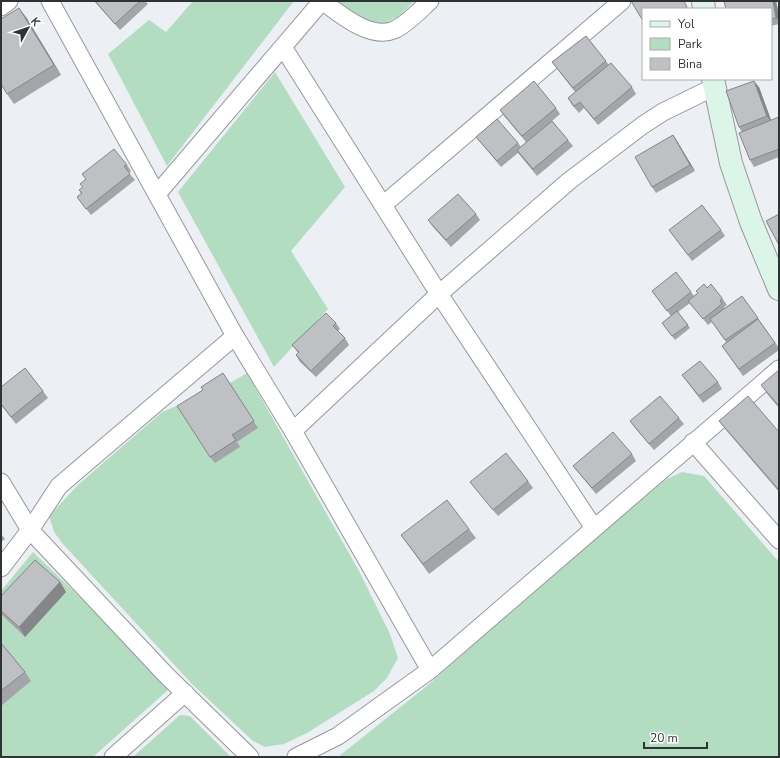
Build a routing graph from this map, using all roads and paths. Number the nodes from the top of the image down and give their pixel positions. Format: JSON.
{"nodes":[{"id":1,"x":10,"y":1,"type":"edge"},
{"id":2,"x":50,"y":1,"type":"edge"},
{"id":3,"x":322,"y":1,"type":"edge"},
{"id":4,"x":430,"y":1,"type":"edge"},
{"id":5,"x":622,"y":1,"type":"edge"},
{"id":6,"x":1,"y":7,"type":"edge"},
{"id":7,"x":284,"y":47,"type":"junction"},
{"id":8,"x":714,"y":83,"type":"edge"},
{"id":9,"x":158,"y":194,"type":"junction"},
{"id":10,"x":383,"y":205,"type":"junction"},
{"id":11,"x":779,"y":289,"type":"edge"},
{"id":12,"x":439,"y":294,"type":"junction"},
{"id":13,"x":235,"y":336,"type":"junction"},
{"id":14,"x":779,"y":369,"type":"edge"},
{"id":15,"x":293,"y":431,"type":"junction"},
{"id":16,"x":693,"y":442,"type":"junction"},
{"id":17,"x":1,"y":482,"type":"edge"},
{"id":18,"x":594,"y":528,"type":"junction"},
{"id":19,"x":30,"y":530,"type":"junction"},
{"id":20,"x":779,"y":540,"type":"edge"},
{"id":21,"x":1,"y":568,"type":"edge"},
{"id":22,"x":430,"y":670,"type":"junction"},
{"id":23,"x":185,"y":693,"type":"junction"},
{"id":24,"x":113,"y":757,"type":"edge"},
{"id":25,"x":250,"y":757,"type":"edge"},
{"id":26,"x":296,"y":757,"type":"edge"}],
"edges":[{"from":1,"to":6,"type":"street"},
{"from":2,"to":9,"type":"street"},
{"from":3,"to":4,"type":"street"},
{"from":3,"to":7,"type":"street"},
{"from":5,"to":10,"type":"street"},
{"from":7,"to":9,"type":"street"},
{"from":7,"to":10,"type":"street"},
{"from":8,"to":11,"type":"street"},
{"from":8,"to":12,"type":"street"},
{"from":9,"to":13,"type":"street"},
{"from":10,"to":12,"type":"street"},
{"from":12,"to":15,"type":"street"},
{"from":12,"to":18,"type":"street"},
{"from":13,"to":15,"type":"street"},
{"from":13,"to":19,"type":"street"},
{"from":14,"to":16,"type":"street"},
{"from":15,"to":22,"type":"street"},
{"from":16,"to":18,"type":"street"},
{"from":16,"to":20,"type":"street"},
{"from":17,"to":19,"type":"street"},
{"from":18,"to":22,"type":"street"},
{"from":19,"to":21,"type":"street"},
{"from":19,"to":23,"type":"street"},
{"from":22,"to":26,"type":"street"},
{"from":23,"to":24,"type":"street"},
{"from":23,"to":25,"type":"street"}]}
